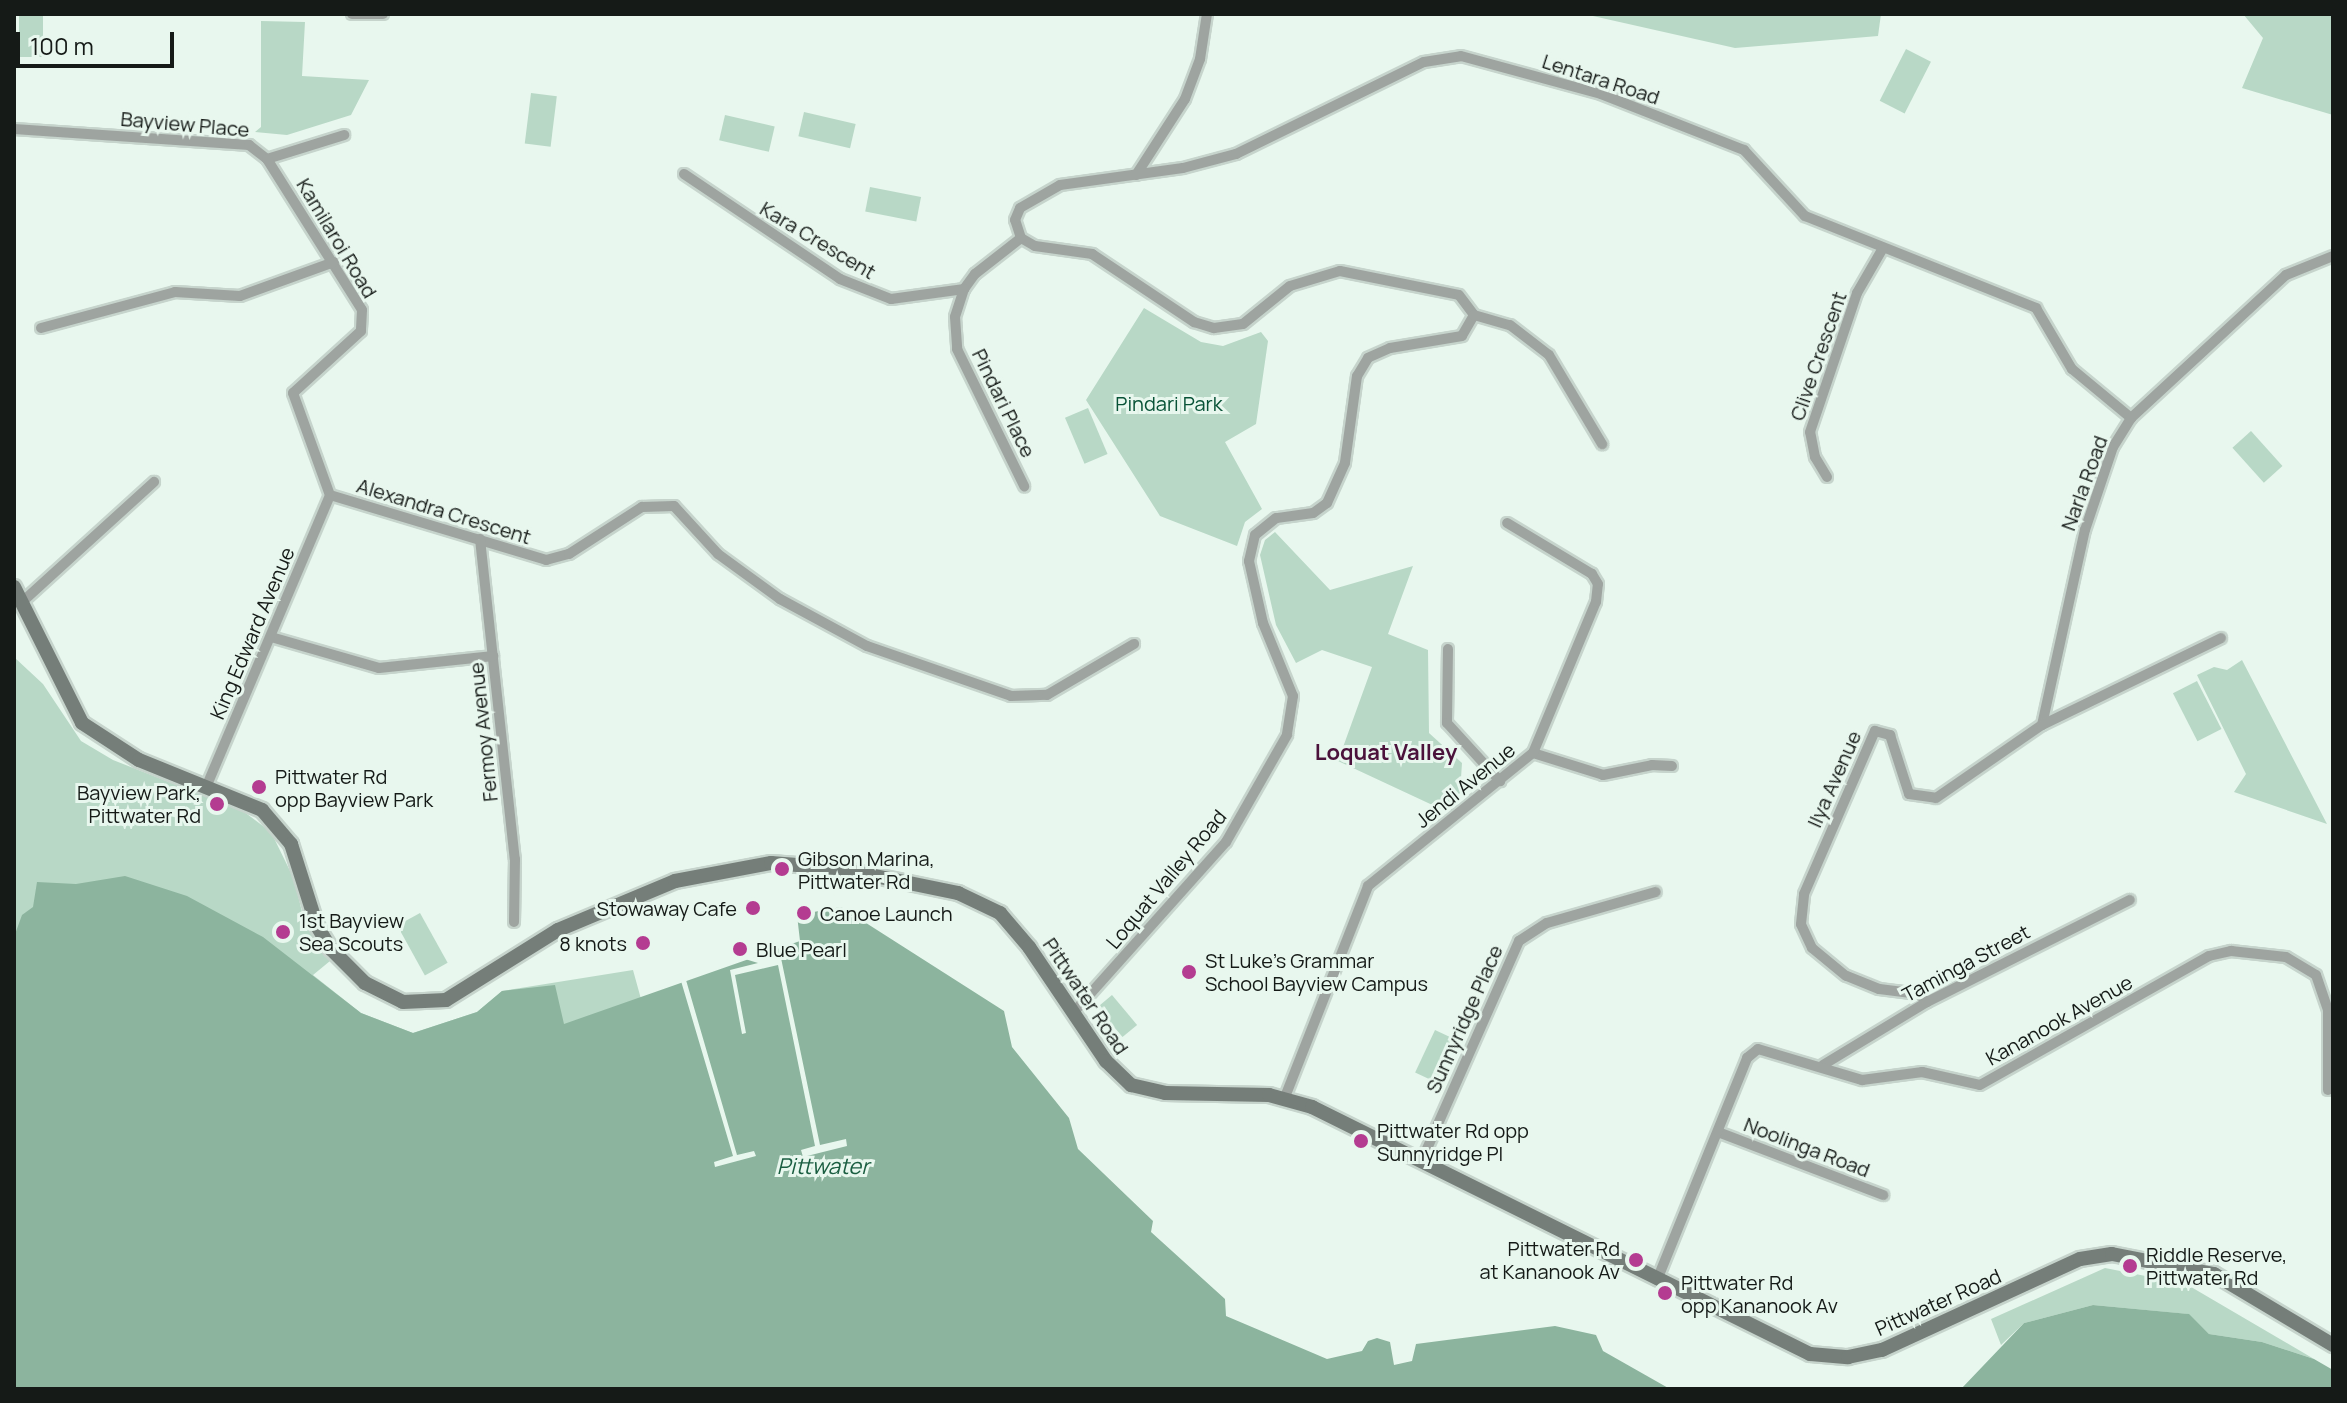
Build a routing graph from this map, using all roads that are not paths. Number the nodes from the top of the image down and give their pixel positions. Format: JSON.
{"nodes":[{"id":1,"x":352,"y":14,"type":"edge"},
{"id":2,"x":383,"y":14,"type":"edge"},
{"id":3,"x":1207,"y":14,"type":"edge"},
{"id":4,"x":14,"y":129,"type":"edge"},
{"id":5,"x":344,"y":135,"type":"dead end"},
{"id":6,"x":267,"y":159,"type":"junction"},
{"id":7,"x":684,"y":174,"type":"dead end"},
{"id":8,"x":1136,"y":175,"type":"junction"},
{"id":9,"x":1021,"y":238,"type":"junction"},
{"id":10,"x":1883,"y":248,"type":"junction"},
{"id":11,"x":2333,"y":256,"type":"edge"},
{"id":12,"x":334,"y":262,"type":"junction"},
{"id":13,"x":964,"y":289,"type":"junction"},
{"id":14,"x":1474,"y":315,"type":"junction"},
{"id":15,"x":41,"y":328,"type":"dead end"},
{"id":16,"x":2131,"y":418,"type":"junction"},
{"id":17,"x":1602,"y":444,"type":"dead end"},
{"id":18,"x":1827,"y":477,"type":"dead end"},
{"id":19,"x":154,"y":482,"type":"dead end"},
{"id":20,"x":1024,"y":486,"type":"dead end"},
{"id":21,"x":330,"y":495,"type":"junction"},
{"id":22,"x":1507,"y":523,"type":"dead end"},
{"id":23,"x":480,"y":539,"type":"junction"},
{"id":24,"x":14,"y":587,"type":"edge"},
{"id":25,"x":21,"y":603,"type":"junction"},
{"id":26,"x":271,"y":637,"type":"junction"},
{"id":27,"x":2221,"y":638,"type":"dead end"},
{"id":28,"x":1134,"y":644,"type":"dead end"},
{"id":29,"x":1448,"y":649,"type":"dead end"},
{"id":30,"x":493,"y":656,"type":"junction"},
{"id":31,"x":2042,"y":725,"type":"junction"},
{"id":32,"x":1533,"y":753,"type":"junction"},
{"id":33,"x":1672,"y":766,"type":"dead end"},
{"id":34,"x":1500,"y":781,"type":"junction"},
{"id":35,"x":207,"y":785,"type":"junction"},
{"id":36,"x":1656,"y":892,"type":"dead end"},
{"id":37,"x":2130,"y":900,"type":"dead end"},
{"id":38,"x":514,"y":922,"type":"dead end"},
{"id":39,"x":1927,"y":1002,"type":"junction"},
{"id":40,"x":1073,"y":1013,"type":"junction"},
{"id":41,"x":1823,"y":1065,"type":"junction"},
{"id":42,"x":2328,"y":1090,"type":"dead end"},
{"id":43,"x":1285,"y":1097,"type":"junction"},
{"id":44,"x":1718,"y":1132,"type":"junction"},
{"id":45,"x":1422,"y":1160,"type":"junction"},
{"id":46,"x":1883,"y":1195,"type":"dead end"},
{"id":47,"x":1657,"y":1280,"type":"junction"},
{"id":48,"x":2333,"y":1345,"type":"edge"}],
"edges":[{"from":1,"to":2,"type":"street"},
{"from":3,"to":8,"type":"street"},
{"from":4,"to":6,"type":"street","name":"Bayview Place"},
{"from":5,"to":6,"type":"street","name":"Bayview Place"},
{"from":6,"to":12,"type":"street","name":"Kamilaroi Road"},
{"from":7,"to":13,"type":"street","name":"Kara Crescent"},
{"from":8,"to":9,"type":"street","name":"Lentara Road"},
{"from":8,"to":10,"type":"street","name":"Lentara Road"},
{"from":9,"to":13,"type":"street","name":"Kara Crescent"},
{"from":9,"to":14,"type":"street"},
{"from":10,"to":16,"type":"street","name":"Lentara Road"},
{"from":10,"to":18,"type":"street","name":"Clive Crescent"},
{"from":11,"to":16,"type":"street","name":"Narla Road"},
{"from":12,"to":15,"type":"street"},
{"from":12,"to":21,"type":"street","name":"Kamilaroi Road"},
{"from":13,"to":20,"type":"street","name":"Pindari Place"},
{"from":14,"to":17,"type":"street"},
{"from":14,"to":40,"type":"street","name":"Loquat Valley Road"},
{"from":16,"to":31,"type":"street","name":"Narla Road"},
{"from":19,"to":25,"type":"street"},
{"from":21,"to":23,"type":"street","name":"Alexandra Crescent"},
{"from":21,"to":26,"type":"street","name":"King Edward Avenue"},
{"from":22,"to":32,"type":"street","name":"Jendi Avenue"},
{"from":23,"to":28,"type":"street","name":"Alexandra Crescent"},
{"from":23,"to":30,"type":"street","name":"Fermoy Avenue"},
{"from":24,"to":25,"type":"main road","name":"Pittwater Road"},
{"from":25,"to":35,"type":"main road","name":"Pittwater Road"},
{"from":26,"to":30,"type":"street"},
{"from":26,"to":35,"type":"street","name":"King Edward Avenue"},
{"from":27,"to":31,"type":"street","name":"Ilya Avenue"},
{"from":29,"to":34,"type":"street"},
{"from":30,"to":38,"type":"street","name":"Fermoy Avenue"},
{"from":31,"to":39,"type":"street","name":"Ilya Avenue"},
{"from":32,"to":33,"type":"street"},
{"from":32,"to":34,"type":"street","name":"Jendi Avenue"},
{"from":34,"to":43,"type":"street","name":"Jendi Avenue"},
{"from":35,"to":40,"type":"main road","name":"Pittwater Road"},
{"from":36,"to":45,"type":"street","name":"Sunnyridge Place"},
{"from":37,"to":39,"type":"street","name":"Taminga Street"},
{"from":39,"to":41,"type":"street","name":"Taminga Street"},
{"from":40,"to":43,"type":"main road","name":"Pittwater Road"},
{"from":41,"to":42,"type":"street","name":"Kananook Avenue"},
{"from":41,"to":44,"type":"street","name":"Kananook Avenue"},
{"from":43,"to":45,"type":"main road","name":"Pittwater Road"},
{"from":44,"to":46,"type":"street","name":"Noolinga Road"},
{"from":44,"to":47,"type":"street","name":"Kananook Avenue"},
{"from":45,"to":47,"type":"main road","name":"Pittwater Road"},
{"from":47,"to":48,"type":"main road","name":"Pittwater Road"}]}
